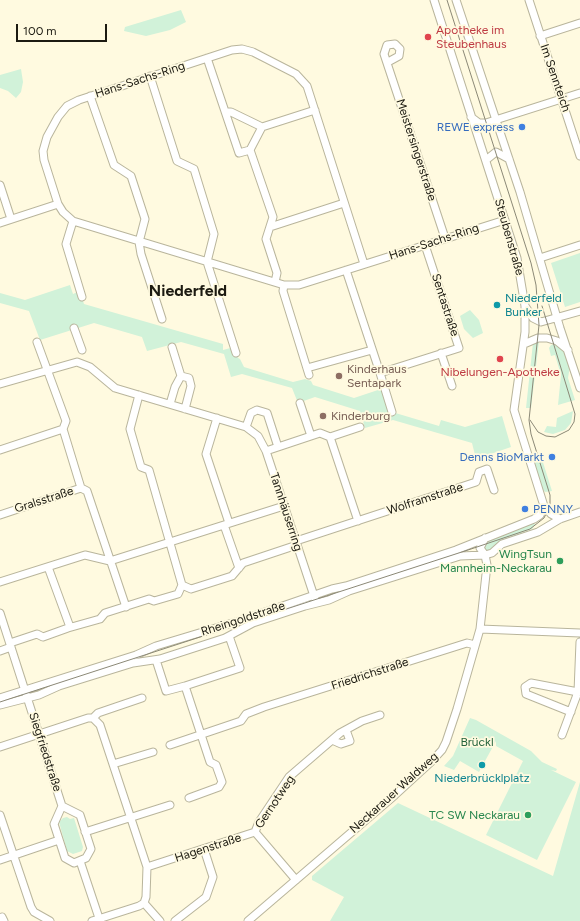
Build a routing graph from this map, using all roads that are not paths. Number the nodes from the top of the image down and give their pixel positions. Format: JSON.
{"nodes":[{"id":1,"x":434,"y":0,"type":"edge"},
{"id":2,"x":456,"y":0,"type":"edge"},
{"id":3,"x":529,"y":0,"type":"edge"},
{"id":4,"x":580,"y":23,"type":"edge"},
{"id":5,"x":540,"y":36,"type":"junction"},
{"id":6,"x":207,"y":58,"type":"junction"},
{"id":7,"x":388,"y":62,"type":"dead end"},
{"id":8,"x":150,"y":76,"type":"junction"},
{"id":9,"x":580,"y":93,"type":"edge"},
{"id":10,"x":90,"y":96,"type":"junction"},
{"id":11,"x":562,"y":99,"type":"junction"},
{"id":12,"x":315,"y":110,"type":"junction"},
{"id":13,"x":226,"y":112,"type":"junction"},
{"id":14,"x":471,"y":117,"type":"junction"},
{"id":15,"x":496,"y":120,"type":"junction"},
{"id":16,"x":262,"y":127,"type":"junction"},
{"id":17,"x":250,"y":150,"type":"junction"},
{"id":18,"x":580,"y":156,"type":"edge"},
{"id":19,"x":509,"y":159,"type":"junction"},
{"id":20,"x":486,"y":160,"type":"junction"},
{"id":21,"x":0,"y":185,"type":"edge"},
{"id":22,"x":344,"y":203,"type":"junction"},
{"id":23,"x":58,"y":204,"type":"junction"},
{"id":24,"x":11,"y":219,"type":"junction"},
{"id":25,"x":505,"y":220,"type":"junction"},
{"id":26,"x":73,"y":221,"type":"junction"},
{"id":27,"x":0,"y":222,"type":"edge"},
{"id":28,"x":270,"y":227,"type":"junction"},
{"id":29,"x":445,"y":238,"type":"junction"},
{"id":30,"x":139,"y":242,"type":"junction"},
{"id":31,"x":425,"y":245,"type":"junction"},
{"id":32,"x":580,"y":245,"type":"edge"},
{"id":33,"x":540,"y":258,"type":"junction"},
{"id":34,"x":207,"y":262,"type":"junction"},
{"id":35,"x":364,"y":264,"type":"junction"},
{"id":36,"x":346,"y":270,"type":"junction"},
{"id":37,"x":275,"y":282,"type":"junction"},
{"id":38,"x":284,"y":285,"type":"junction"},
{"id":39,"x":82,"y":297,"type":"dead end"},
{"id":40,"x":525,"y":306,"type":"junction"},
{"id":41,"x":578,"y":311,"type":"edge"},
{"id":42,"x":557,"y":318,"type":"junction"},
{"id":43,"x":162,"y":319,"type":"dead end"},
{"id":44,"x":74,"y":328,"type":"dead end"},
{"id":45,"x":37,"y":342,"type":"dead end"},
{"id":46,"x":524,"y":344,"type":"junction"},
{"id":47,"x":172,"y":347,"type":"dead end"},
{"id":48,"x":82,"y":350,"type":"dead end"},
{"id":49,"x":372,"y":350,"type":"junction"},
{"id":50,"x":568,"y":350,"type":"junction"},
{"id":51,"x":236,"y":353,"type":"dead end"},
{"id":52,"x":441,"y":353,"type":"junction"},
{"id":53,"x":48,"y":369,"type":"junction"},
{"id":54,"x":380,"y":373,"type":"junction"},
{"id":55,"x":181,"y":376,"type":"junction"},
{"id":56,"x":0,"y":384,"type":"edge"},
{"id":57,"x":452,"y":386,"type":"dead end"},
{"id":58,"x":580,"y":388,"type":"edge"},
{"id":59,"x":139,"y":395,"type":"junction"},
{"id":60,"x":300,"y":403,"type":"dead end"},
{"id":61,"x":170,"y":404,"type":"junction"},
{"id":62,"x":185,"y":409,"type":"junction"},
{"id":63,"x":392,"y":412,"type":"dead end"},
{"id":64,"x":217,"y":418,"type":"junction"},
{"id":65,"x":246,"y":427,"type":"junction"},
{"id":66,"x":360,"y":427,"type":"dead end"},
{"id":67,"x":63,"y":429,"type":"junction"},
{"id":68,"x":311,"y":436,"type":"junction"},
{"id":69,"x":330,"y":437,"type":"junction"},
{"id":70,"x":278,"y":447,"type":"junction"},
{"id":71,"x":0,"y":450,"type":"edge"},
{"id":72,"x":266,"y":451,"type":"junction"},
{"id":73,"x":81,"y":488,"type":"junction"},
{"id":74,"x":494,"y":490,"type":"dead end"},
{"id":75,"x":284,"y":506,"type":"junction"},
{"id":76,"x":544,"y":506,"type":"junction"},
{"id":77,"x":580,"y":512,"type":"edge"},
{"id":78,"x":0,"y":515,"type":"edge"},
{"id":79,"x":534,"y":519,"type":"junction"},
{"id":80,"x":560,"y":519,"type":"junction"},
{"id":81,"x":358,"y":521,"type":"junction"},
{"id":82,"x":226,"y":524,"type":"junction"},
{"id":83,"x":533,"y":534,"type":"junction"},
{"id":84,"x":485,"y":538,"type":"junction"},
{"id":85,"x":171,"y":542,"type":"junction"},
{"id":86,"x":297,"y":543,"type":"junction"},
{"id":87,"x":485,"y":556,"type":"junction"},
{"id":88,"x":110,"y":561,"type":"junction"},
{"id":89,"x":48,"y":567,"type":"junction"},
{"id":90,"x":239,"y":568,"type":"junction"},
{"id":91,"x":0,"y":582,"type":"edge"},
{"id":92,"x":182,"y":586,"type":"junction"},
{"id":93,"x":314,"y":595,"type":"junction"},
{"id":94,"x":316,"y":603,"type":"junction"},
{"id":95,"x":126,"y":607,"type":"junction"},
{"id":96,"x":0,"y":613,"type":"edge"},
{"id":97,"x":70,"y":627,"type":"junction"},
{"id":98,"x":480,"y":629,"type":"junction"},
{"id":99,"x":580,"y":633,"type":"edge"},
{"id":100,"x":229,"y":636,"type":"junction"},
{"id":101,"x":580,"y":642,"type":"edge"},
{"id":102,"x":10,"y":645,"type":"junction"},
{"id":103,"x":475,"y":645,"type":"junction"},
{"id":104,"x":0,"y":651,"type":"edge"},
{"id":105,"x":156,"y":660,"type":"junction"},
{"id":106,"x":186,"y":686,"type":"junction"},
{"id":107,"x":578,"y":692,"type":"junction"},
{"id":108,"x":26,"y":694,"type":"junction"},
{"id":109,"x":0,"y":698,"type":"edge"},
{"id":110,"x":142,"y":698,"type":"dead end"},
{"id":111,"x":578,"y":701,"type":"edge"},
{"id":112,"x":0,"y":705,"type":"edge"},
{"id":113,"x":571,"y":712,"type":"junction"},
{"id":114,"x":380,"y":715,"type":"dead end"},
{"id":115,"x":93,"y":718,"type":"junction"},
{"id":116,"x":346,"y":730,"type":"junction"},
{"id":117,"x":39,"y":735,"type":"junction"},
{"id":118,"x":562,"y":735,"type":"dead end"},
{"id":119,"x":202,"y":736,"type":"junction"},
{"id":120,"x":332,"y":740,"type":"junction"},
{"id":121,"x":170,"y":745,"type":"dead end"},
{"id":122,"x":0,"y":747,"type":"edge"},
{"id":123,"x":153,"y":752,"type":"dead end"},
{"id":124,"x":113,"y":764,"type":"junction"},
{"id":125,"x":189,"y":798,"type":"dead end"},
{"id":126,"x":170,"y":805,"type":"dead end"},
{"id":127,"x":62,"y":806,"type":"junction"},
{"id":128,"x":0,"y":815,"type":"edge"},
{"id":129,"x":130,"y":817,"type":"junction"},
{"id":130,"x":85,"y":832,"type":"junction"},
{"id":131,"x":255,"y":832,"type":"junction"},
{"id":132,"x":59,"y":840,"type":"junction"},
{"id":133,"x":204,"y":849,"type":"junction"},
{"id":134,"x":13,"y":855,"type":"junction"},
{"id":135,"x":0,"y":860,"type":"edge"},
{"id":136,"x":80,"y":861,"type":"junction"},
{"id":137,"x":146,"y":867,"type":"junction"},
{"id":138,"x":296,"y":880,"type":"junction"},
{"id":139,"x":144,"y":903,"type":"junction"},
{"id":140,"x":0,"y":918,"type":"edge"},
{"id":141,"x":97,"y":920,"type":"edge"},
{"id":142,"x":4,"y":921,"type":"edge"},
{"id":143,"x":50,"y":921,"type":"edge"},
{"id":144,"x":160,"y":921,"type":"edge"},
{"id":145,"x":175,"y":921,"type":"edge"},
{"id":146,"x":248,"y":921,"type":"edge"}],
"edges":[{"from":1,"to":14,"type":"street","name":"Steubenstraße"},
{"from":2,"to":15,"type":"street","name":"Steubenstraße"},
{"from":3,"to":5,"type":"street","name":"Im Sennteich"},
{"from":4,"to":5,"type":"street"},
{"from":5,"to":11,"type":"street","name":"Im Sennteich"},
{"from":6,"to":8,"type":"street","name":"Hans-Sachs-Ring"},
{"from":6,"to":12,"type":"street","name":"Hans-Sachs-Ring"},
{"from":6,"to":13,"type":"street"},
{"from":7,"to":29,"type":"street","name":"Meistersingerstraße"},
{"from":8,"to":10,"type":"street","name":"Hans-Sachs-Ring"},
{"from":8,"to":34,"type":"street"},
{"from":9,"to":11,"type":"street"},
{"from":10,"to":23,"type":"street","name":"Hans-Sachs-Ring"},
{"from":10,"to":30,"type":"street"},
{"from":11,"to":15,"type":"street"},
{"from":11,"to":18,"type":"street","name":"Im Sennteich"},
{"from":12,"to":16,"type":"street"},
{"from":12,"to":22,"type":"street","name":"Hans-Sachs-Ring"},
{"from":13,"to":16,"type":"street"},
{"from":13,"to":17,"type":"street"},
{"from":14,"to":15,"type":"street"},
{"from":14,"to":20,"type":"street","name":"Steubenstraße"},
{"from":15,"to":19,"type":"street","name":"Steubenstraße"},
{"from":16,"to":17,"type":"street"},
{"from":17,"to":28,"type":"street"},
{"from":19,"to":20,"type":"street"},
{"from":19,"to":33,"type":"street","name":"Steubenstraße"},
{"from":20,"to":25,"type":"street","name":"Steubenstraße"},
{"from":21,"to":24,"type":"street"},
{"from":22,"to":28,"type":"street"},
{"from":22,"to":35,"type":"street","name":"Hans-Sachs-Ring"},
{"from":23,"to":24,"type":"street"},
{"from":23,"to":26,"type":"street","name":"Hans-Sachs-Ring"},
{"from":24,"to":27,"type":"street"},
{"from":25,"to":29,"type":"street","name":"Hans-Sachs-Ring"},
{"from":25,"to":40,"type":"street","name":"Steubenstraße"},
{"from":26,"to":30,"type":"street","name":"Hans-Sachs-Ring"},
{"from":26,"to":39,"type":"street"},
{"from":28,"to":37,"type":"street"},
{"from":29,"to":31,"type":"street","name":"Hans-Sachs-Ring"},
{"from":30,"to":34,"type":"street","name":"Hans-Sachs-Ring"},
{"from":30,"to":43,"type":"street"},
{"from":31,"to":35,"type":"street","name":"Hans-Sachs-Ring"},
{"from":31,"to":52,"type":"street","name":"Sentastraße"},
{"from":32,"to":33,"type":"street"},
{"from":33,"to":42,"type":"street","name":"Steubenstraße"},
{"from":34,"to":37,"type":"street","name":"Hans-Sachs-Ring"},
{"from":34,"to":51,"type":"street"},
{"from":35,"to":36,"type":"street","name":"Hans-Sachs-Ring"},
{"from":36,"to":38,"type":"street","name":"Hans-Sachs-Ring"},
{"from":36,"to":49,"type":"street"},
{"from":37,"to":38,"type":"street","name":"Hans-Sachs-Ring"},
{"from":38,"to":49,"type":"street"},
{"from":40,"to":42,"type":"street"},
{"from":40,"to":46,"type":"street","name":"Steubenstraße"},
{"from":41,"to":42,"type":"street"},
{"from":42,"to":50,"type":"street","name":"Steubenstraße"},
{"from":44,"to":48,"type":"street"},
{"from":45,"to":53,"type":"street"},
{"from":46,"to":50,"type":"street"},
{"from":46,"to":76,"type":"street","name":"Steubenstraße"},
{"from":47,"to":55,"type":"street"},
{"from":49,"to":54,"type":"street"},
{"from":50,"to":58,"type":"street","name":"Steubenstraße"},
{"from":52,"to":54,"type":"street","name":"Sentastraße"},
{"from":52,"to":57,"type":"street","name":"Sentastraße"},
{"from":53,"to":56,"type":"street","name":"Tannhäuserring"},
{"from":53,"to":59,"type":"street","name":"Tannhäuserring"},
{"from":53,"to":67,"type":"street"},
{"from":54,"to":63,"type":"street"},
{"from":55,"to":61,"type":"street"},
{"from":55,"to":62,"type":"street"},
{"from":59,"to":61,"type":"street","name":"Tannhäuserring"},
{"from":59,"to":85,"type":"street"},
{"from":60,"to":68,"type":"street"},
{"from":61,"to":62,"type":"street","name":"Tannhäuserring"},
{"from":62,"to":64,"type":"street","name":"Tannhäuserring"},
{"from":64,"to":65,"type":"street","name":"Tannhäuserring"},
{"from":64,"to":82,"type":"street"},
{"from":65,"to":70,"type":"street"},
{"from":65,"to":72,"type":"street","name":"Tannhäuserring"},
{"from":66,"to":69,"type":"street"},
{"from":67,"to":71,"type":"street"},
{"from":67,"to":73,"type":"street","name":"Gralsstraße"},
{"from":68,"to":69,"type":"street"},
{"from":68,"to":70,"type":"street"},
{"from":69,"to":81,"type":"street"},
{"from":70,"to":72,"type":"street"},
{"from":72,"to":75,"type":"street","name":"Tannhäuserring"},
{"from":73,"to":78,"type":"street","name":"Gralsstraße"},
{"from":73,"to":88,"type":"street"},
{"from":74,"to":81,"type":"street","name":"Wolframstraße"},
{"from":75,"to":82,"type":"street"},
{"from":75,"to":86,"type":"street","name":"Tannhäuserring"},
{"from":76,"to":79,"type":"street"},
{"from":76,"to":80,"type":"street"},
{"from":77,"to":80,"type":"street"},
{"from":79,"to":83,"type":"street"},
{"from":79,"to":84,"type":"street","name":"Rheingoldstraße"},
{"from":80,"to":83,"type":"street"},
{"from":81,"to":86,"type":"street","name":"Wolframstraße"},
{"from":82,"to":85,"type":"street"},
{"from":82,"to":90,"type":"street"},
{"from":83,"to":87,"type":"street"},
{"from":84,"to":87,"type":"street"},
{"from":84,"to":93,"type":"street","name":"Rheingoldstraße"},
{"from":85,"to":88,"type":"street"},
{"from":85,"to":92,"type":"street"},
{"from":86,"to":90,"type":"street","name":"Wolframstraße"},
{"from":86,"to":93,"type":"street","name":"Tannhäuserring"},
{"from":87,"to":94,"type":"street","name":"Rheingoldstraße"},
{"from":87,"to":98,"type":"street","name":"Neckarauer Waldweg"},
{"from":88,"to":89,"type":"street"},
{"from":88,"to":95,"type":"street"},
{"from":89,"to":91,"type":"street"},
{"from":89,"to":97,"type":"street"},
{"from":90,"to":92,"type":"street","name":"Wolframstraße"},
{"from":92,"to":95,"type":"street"},
{"from":93,"to":94,"type":"street","name":"Tannhäuserring"},
{"from":93,"to":108,"type":"street","name":"Rheingoldstraße"},
{"from":94,"to":100,"type":"street","name":"Rheingoldstraße"},
{"from":95,"to":97,"type":"street"},
{"from":96,"to":102,"type":"street"},
{"from":97,"to":102,"type":"street"},
{"from":98,"to":99,"type":"street"},
{"from":98,"to":103,"type":"street","name":"Neckarauer Waldweg"},
{"from":100,"to":105,"type":"street","name":"Rheingoldstraße"},
{"from":100,"to":106,"type":"street"},
{"from":101,"to":107,"type":"street"},
{"from":102,"to":104,"type":"street"},
{"from":102,"to":108,"type":"street"},
{"from":103,"to":119,"type":"street","name":"Friedrichstraße"},
{"from":103,"to":138,"type":"street","name":"Neckarauer Waldweg"},
{"from":105,"to":106,"type":"street"},
{"from":105,"to":108,"type":"street","name":"Rheingoldstraße"},
{"from":106,"to":119,"type":"street"},
{"from":107,"to":111,"type":"street"},
{"from":107,"to":113,"type":"street"},
{"from":108,"to":109,"type":"street","name":"Rheingoldstraße"},
{"from":108,"to":112,"type":"street","name":"Rheingoldstraße"},
{"from":108,"to":117,"type":"street","name":"Siegfriedstraße"},
{"from":110,"to":115,"type":"street"},
{"from":111,"to":113,"type":"street"},
{"from":113,"to":118,"type":"street"},
{"from":114,"to":116,"type":"street","name":"Gernotweg"},
{"from":115,"to":117,"type":"street"},
{"from":115,"to":124,"type":"street"},
{"from":116,"to":120,"type":"street","name":"Gernotweg"},
{"from":116,"to":120,"type":"street"},
{"from":117,"to":122,"type":"street"},
{"from":117,"to":127,"type":"street","name":"Siegfriedstraße"},
{"from":119,"to":121,"type":"street","name":"Friedrichstraße"},
{"from":119,"to":125,"type":"street"},
{"from":120,"to":131,"type":"street","name":"Gernotweg"},
{"from":123,"to":124,"type":"street"},
{"from":124,"to":129,"type":"street"},
{"from":126,"to":129,"type":"street"},
{"from":127,"to":130,"type":"street","name":"Siegfriedstraße"},
{"from":127,"to":132,"type":"street","name":"Siegfriedstraße"},
{"from":128,"to":134,"type":"street"},
{"from":129,"to":130,"type":"street"},
{"from":129,"to":137,"type":"street"},
{"from":130,"to":136,"type":"street","name":"Siegfriedstraße"},
{"from":131,"to":133,"type":"street","name":"Hagenstraße"},
{"from":131,"to":138,"type":"street","name":"Hagenstraße"},
{"from":132,"to":134,"type":"street"},
{"from":132,"to":136,"type":"street","name":"Siegfriedstraße"},
{"from":133,"to":137,"type":"street","name":"Hagenstraße"},
{"from":133,"to":145,"type":"street"},
{"from":134,"to":135,"type":"street"},
{"from":134,"to":143,"type":"street"},
{"from":136,"to":141,"type":"street"},
{"from":137,"to":139,"type":"street"},
{"from":138,"to":146,"type":"street","name":"Neckarauer Waldweg"},
{"from":139,"to":141,"type":"street"},
{"from":139,"to":144,"type":"street"},
{"from":140,"to":142,"type":"street"}]}
